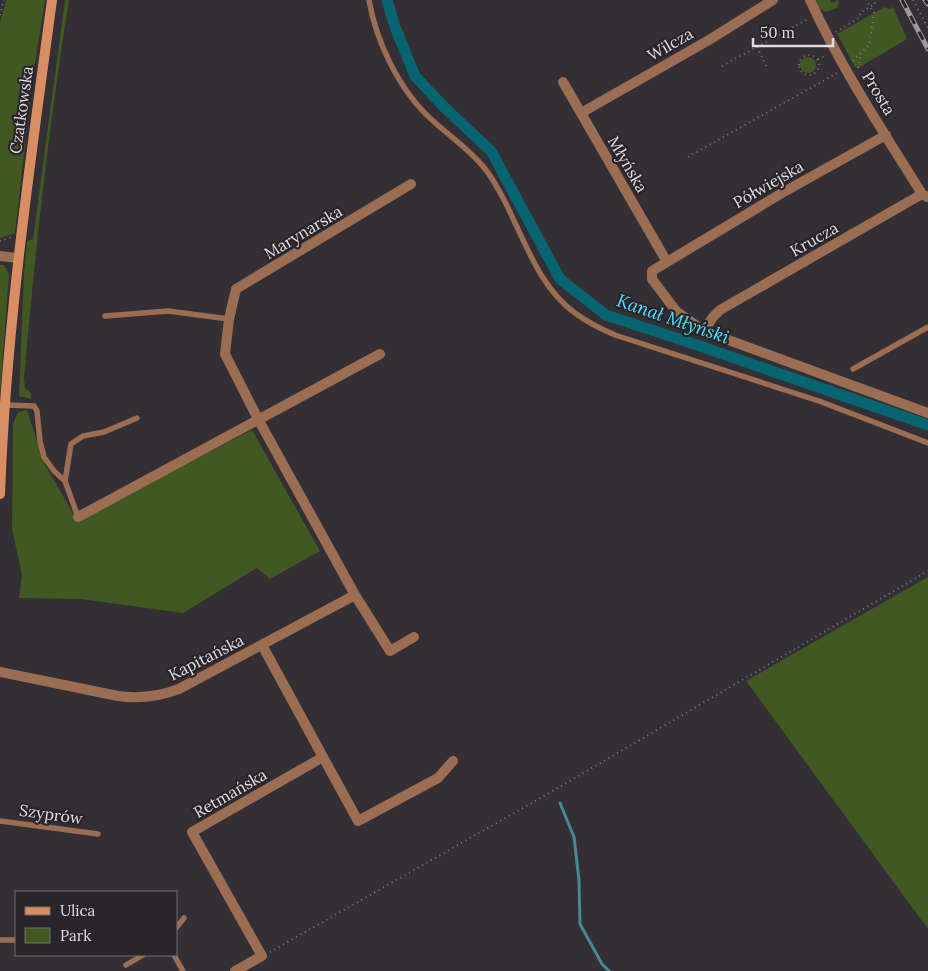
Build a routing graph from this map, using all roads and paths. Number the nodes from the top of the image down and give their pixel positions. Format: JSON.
{"nodes":[{"id":1,"x":4,"y":0,"type":"edge"},
{"id":2,"x":52,"y":0,"type":"edge"},
{"id":3,"x":369,"y":0,"type":"edge"},
{"id":4,"x":773,"y":0,"type":"edge"},
{"id":5,"x":810,"y":0,"type":"edge"},
{"id":6,"x":866,"y":0,"type":"edge"},
{"id":7,"x":913,"y":0,"type":"edge"},
{"id":8,"x":874,"y":2,"type":"dead end"},
{"id":9,"x":870,"y":7,"type":"junction"},
{"id":10,"x":816,"y":14,"type":"junction"},
{"id":11,"x":0,"y":15,"type":"edge"},
{"id":12,"x":928,"y":28,"type":"edge"},
{"id":13,"x":829,"y":37,"type":"junction"},
{"id":14,"x":756,"y":47,"type":"junction"},
{"id":15,"x":862,"y":52,"type":"junction"},
{"id":16,"x":811,"y":55,"type":"joint"},
{"id":17,"x":722,"y":66,"type":"dead end"},
{"id":18,"x":767,"y":67,"type":"dead end"},
{"id":19,"x":846,"y":68,"type":"junction"},
{"id":20,"x":858,"y":70,"type":"dead end"},
{"id":21,"x":563,"y":82,"type":"dead end"},
{"id":22,"x":581,"y":112,"type":"junction"},
{"id":23,"x":886,"y":135,"type":"junction"},
{"id":24,"x":688,"y":157,"type":"dead end"},
{"id":25,"x":411,"y":184,"type":"dead end"},
{"id":26,"x":925,"y":195,"type":"edge"},
{"id":27,"x":0,"y":256,"type":"edge"},
{"id":28,"x":18,"y":258,"type":"junction"},
{"id":29,"x":667,"y":262,"type":"junction"},
{"id":30,"x":105,"y":316,"type":"dead end"},
{"id":31,"x":230,"y":319,"type":"junction"},
{"id":32,"x":928,"y":327,"type":"edge"},
{"id":33,"x":704,"y":330,"type":"junction"},
{"id":34,"x":380,"y":354,"type":"dead end"},
{"id":35,"x":853,"y":369,"type":"dead end"},
{"id":36,"x":6,"y":405,"type":"junction"},
{"id":37,"x":928,"y":413,"type":"edge"},
{"id":38,"x":137,"y":418,"type":"dead end"},
{"id":39,"x":258,"y":419,"type":"junction"},
{"id":40,"x":928,"y":443,"type":"edge"},
{"id":41,"x":65,"y":480,"type":"junction"},
{"id":42,"x":0,"y":494,"type":"edge"},
{"id":43,"x":78,"y":517,"type":"joint"},
{"id":44,"x":928,"y":571,"type":"edge"},
{"id":45,"x":355,"y":595,"type":"junction"},
{"id":46,"x":414,"y":637,"type":"dead end"},
{"id":47,"x":262,"y":645,"type":"junction"},
{"id":48,"x":0,"y":672,"type":"edge"},
{"id":49,"x":323,"y":757,"type":"junction"},
{"id":50,"x":453,"y":761,"type":"dead end"},
{"id":51,"x":0,"y":821,"type":"edge"},
{"id":52,"x":98,"y":834,"type":"dead end"},
{"id":53,"x":184,"y":918,"type":"dead end"},
{"id":54,"x":178,"y":926,"type":"edge"},
{"id":55,"x":0,"y":940,"type":"edge"},
{"id":56,"x":15,"y":940,"type":"edge"},
{"id":57,"x":141,"y":956,"type":"edge"},
{"id":58,"x":175,"y":956,"type":"edge"},
{"id":59,"x":262,"y":956,"type":"junction"},
{"id":60,"x":126,"y":965,"type":"dead end"},
{"id":61,"x":183,"y":971,"type":"edge"},
{"id":62,"x":235,"y":971,"type":"edge"}],
"edges":[{"from":1,"to":11,"type":"path"},
{"from":2,"to":28,"type":"street","name":"Czatkowska"},
{"from":3,"to":40,"type":"lane"},
{"from":4,"to":22,"type":"street","name":"Wilcza"},
{"from":5,"to":10,"type":"street","name":"Prosta"},
{"from":6,"to":9,"type":"path"},
{"from":7,"to":12,"type":"path"},
{"from":8,"to":9,"type":"path"},
{"from":9,"to":13,"type":"path"},
{"from":9,"to":15,"type":"path"},
{"from":10,"to":13,"type":"street","name":"Prosta"},
{"from":10,"to":14,"type":"path"},
{"from":13,"to":19,"type":"street","name":"Prosta"},
{"from":14,"to":17,"type":"path"},
{"from":14,"to":18,"type":"path"},
{"from":15,"to":19,"type":"path"},
{"from":15,"to":20,"type":"path"},
{"from":16,"to":16,"type":"path"},
{"from":19,"to":23,"type":"street","name":"Prosta"},
{"from":19,"to":24,"type":"path"},
{"from":21,"to":22,"type":"street","name":"Młyńska"},
{"from":22,"to":29,"type":"street","name":"Młyńska"},
{"from":23,"to":26,"type":"street","name":"Prosta"},
{"from":23,"to":29,"type":"street","name":"Półwiejska"},
{"from":25,"to":31,"type":"street","name":"Marynarska"},
{"from":26,"to":33,"type":"street","name":"Krucza"},
{"from":27,"to":28,"type":"street"},
{"from":28,"to":36,"type":"street","name":"Czatkowska"},
{"from":29,"to":33,"type":"street","name":"Półwiejska"},
{"from":30,"to":31,"type":"lane"},
{"from":31,"to":39,"type":"street","name":"Marynarska"},
{"from":32,"to":35,"type":"lane"},
{"from":33,"to":37,"type":"street"},
{"from":34,"to":39,"type":"street"},
{"from":36,"to":41,"type":"lane"},
{"from":36,"to":42,"type":"street","name":"Czatkowska"},
{"from":38,"to":41,"type":"lane"},
{"from":39,"to":43,"type":"street"},
{"from":39,"to":45,"type":"street"},
{"from":41,"to":43,"type":"lane"},
{"from":44,"to":59,"type":"path"},
{"from":45,"to":46,"type":"street"},
{"from":45,"to":47,"type":"street","name":"Kapitańska"},
{"from":47,"to":48,"type":"street","name":"Kapitańska"},
{"from":47,"to":49,"type":"street"},
{"from":49,"to":50,"type":"street"},
{"from":49,"to":59,"type":"street","name":"Retmańska"},
{"from":51,"to":52,"type":"lane","name":"Szyprów"},
{"from":53,"to":54,"type":"lane"},
{"from":55,"to":56,"type":"lane"},
{"from":57,"to":60,"type":"lane"},
{"from":58,"to":61,"type":"lane"},
{"from":59,"to":62,"type":"street"}]}
